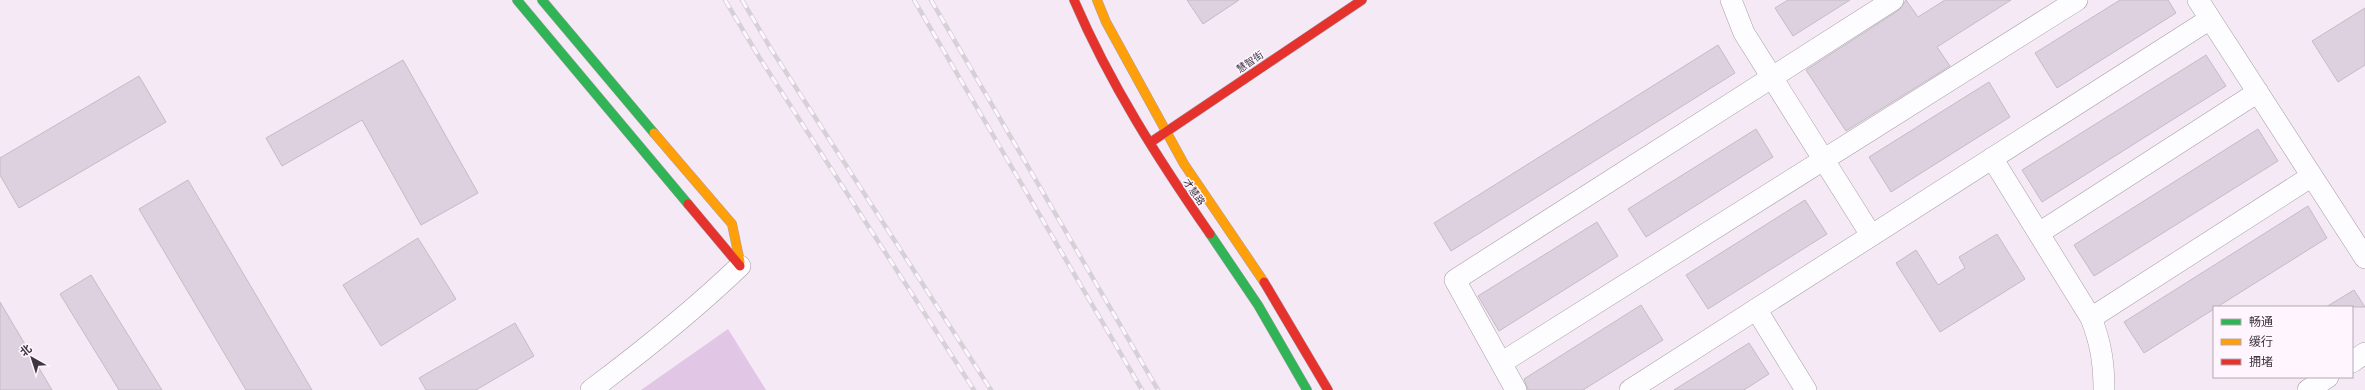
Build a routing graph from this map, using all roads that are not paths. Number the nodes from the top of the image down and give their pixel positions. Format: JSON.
{"nodes":[{"id":1,"x":517,"y":0,"type":"edge"},
{"id":2,"x":542,"y":0,"type":"edge"},
{"id":3,"x":1074,"y":0,"type":"edge"},
{"id":4,"x":1097,"y":0,"type":"edge"},
{"id":5,"x":1362,"y":0,"type":"edge"},
{"id":6,"x":1731,"y":0,"type":"edge"},
{"id":7,"x":1893,"y":0,"type":"edge"},
{"id":8,"x":2077,"y":0,"type":"edge"},
{"id":9,"x":2198,"y":0,"type":"edge"},
{"id":10,"x":2210,"y":19,"type":"junction"},
{"id":11,"x":1772,"y":78,"type":"junction"},
{"id":12,"x":2258,"y":92,"type":"junction"},
{"id":13,"x":1155,"y":124,"type":"junction"},
{"id":14,"x":1166,"y":132,"type":"junction"},
{"id":15,"x":1150,"y":143,"type":"junction"},
{"id":16,"x":1992,"y":158,"type":"junction"},
{"id":17,"x":1824,"y":160,"type":"junction"},
{"id":18,"x":2312,"y":176,"type":"junction"},
{"id":19,"x":2039,"y":234,"type":"junction"},
{"id":20,"x":1871,"y":236,"type":"junction"},
{"id":21,"x":2365,"y":258,"type":"edge"},
{"id":22,"x":740,"y":266,"type":"junction"},
{"id":23,"x":1756,"y":309,"type":"junction"},
{"id":24,"x":2091,"y":318,"type":"junction"},
{"id":25,"x":2365,"y":353,"type":"edge"},
{"id":26,"x":2353,"y":361,"type":"edge"},
{"id":27,"x":1501,"y":363,"type":"junction"},
{"id":28,"x":2326,"y":378,"type":"edge"},
{"id":29,"x":1802,"y":389,"type":"edge"},
{"id":30,"x":591,"y":390,"type":"edge"},
{"id":31,"x":1307,"y":390,"type":"edge"},
{"id":32,"x":1328,"y":390,"type":"edge"},
{"id":33,"x":1516,"y":390,"type":"edge"},
{"id":34,"x":1630,"y":390,"type":"edge"},
{"id":35,"x":2104,"y":390,"type":"edge"},
{"id":36,"x":2308,"y":390,"type":"edge"}],
"edges":[{"from":1,"to":22,"type":"street"},
{"from":2,"to":22,"type":"street"},
{"from":3,"to":13,"type":"street","name":"才慧路"},
{"from":4,"to":13,"type":"street","name":"才慧路"},
{"from":5,"to":14,"type":"street","name":"慧智街"},
{"from":6,"to":11,"type":"street"},
{"from":7,"to":11,"type":"street"},
{"from":8,"to":17,"type":"street"},
{"from":9,"to":10,"type":"street"},
{"from":10,"to":12,"type":"street"},
{"from":10,"to":16,"type":"street"},
{"from":11,"to":17,"type":"street"},
{"from":11,"to":27,"type":"street"},
{"from":12,"to":18,"type":"street"},
{"from":12,"to":19,"type":"street"},
{"from":13,"to":14,"type":"street","name":"才慧路"},
{"from":13,"to":15,"type":"street","name":"才慧路"},
{"from":14,"to":15,"type":"street","name":"慧智街"},
{"from":14,"to":32,"type":"street","name":"才慧路"},
{"from":15,"to":31,"type":"street","name":"才慧路"},
{"from":16,"to":19,"type":"street"},
{"from":16,"to":20,"type":"street"},
{"from":17,"to":20,"type":"street"},
{"from":17,"to":27,"type":"street"},
{"from":18,"to":21,"type":"street"},
{"from":18,"to":24,"type":"street"},
{"from":19,"to":24,"type":"street"},
{"from":20,"to":23,"type":"street"},
{"from":22,"to":30,"type":"street"},
{"from":23,"to":29,"type":"street"},
{"from":23,"to":34,"type":"street"},
{"from":24,"to":35,"type":"street"},
{"from":25,"to":26,"type":"street"},
{"from":27,"to":33,"type":"street"},
{"from":28,"to":36,"type":"street"}]}
